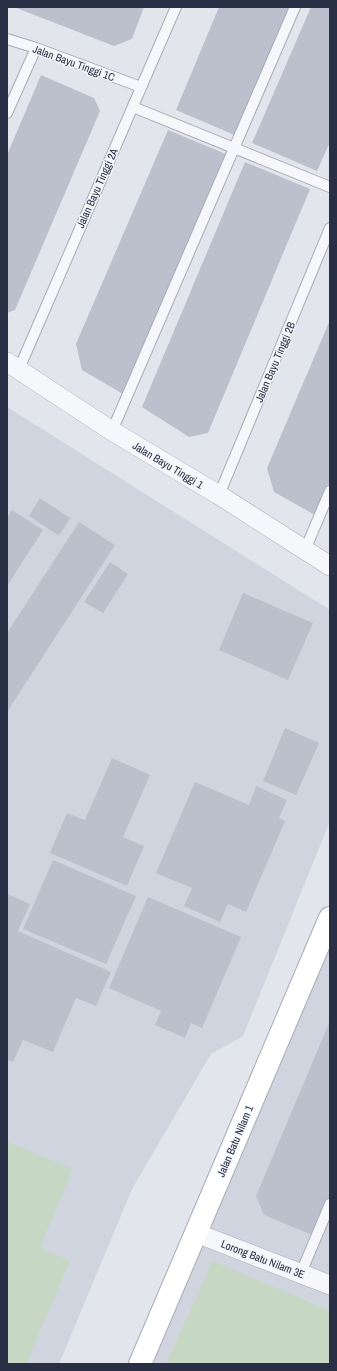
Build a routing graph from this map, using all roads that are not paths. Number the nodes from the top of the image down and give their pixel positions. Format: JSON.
{"nodes":[{"id":1,"x":176,"y":7,"type":"edge"},
{"id":2,"x":295,"y":7,"type":"edge"},
{"id":3,"x":7,"y":39,"type":"edge"},
{"id":4,"x":36,"y":48,"type":"junction"},
{"id":5,"x":141,"y":87,"type":"junction"},
{"id":6,"x":133,"y":107,"type":"junction"},
{"id":7,"x":7,"y":113,"type":"edge"},
{"id":8,"x":234,"y":148,"type":"junction"},
{"id":9,"x":330,"y":187,"type":"edge"},
{"id":10,"x":330,"y":228,"type":"edge"},
{"id":11,"x":13,"y":366,"type":"edge"},
{"id":12,"x":112,"y":431,"type":"junction"},
{"id":13,"x":330,"y":491,"type":"edge"},
{"id":14,"x":219,"y":495,"type":"junction"},
{"id":15,"x":305,"y":550,"type":"junction"},
{"id":16,"x":330,"y":566,"type":"edge"},
{"id":17,"x":330,"y":918,"type":"edge"},
{"id":18,"x":330,"y":1204,"type":"edge"},
{"id":19,"x":196,"y":1233,"type":"junction"},
{"id":20,"x":301,"y":1273,"type":"junction"},
{"id":21,"x":330,"y":1285,"type":"edge"},
{"id":22,"x":140,"y":1364,"type":"edge"}],
"edges":[{"from":1,"to":5,"type":"lane","name":"Jalan Bayu Tinggi 2A"},
{"from":2,"to":8,"type":"lane"},
{"from":3,"to":4,"type":"lane","name":"Jalan Bayu Tinggi 1C"},
{"from":4,"to":5,"type":"lane","name":"Jalan Bayu Tinggi 1C"},
{"from":4,"to":7,"type":"lane"},
{"from":5,"to":6,"type":"lane","name":"Jalan Bayu Tinggi 2A"},
{"from":6,"to":8,"type":"lane"},
{"from":6,"to":11,"type":"lane","name":"Jalan Bayu Tinggi 2A"},
{"from":8,"to":9,"type":"lane"},
{"from":8,"to":12,"type":"lane"},
{"from":10,"to":14,"type":"lane","name":"Jalan Bayu Tinggi 2B"},
{"from":11,"to":12,"type":"street","name":"Jalan Bayu Tinggi 1"},
{"from":12,"to":14,"type":"street","name":"Jalan Bayu Tinggi 1"},
{"from":13,"to":15,"type":"lane"},
{"from":14,"to":15,"type":"street","name":"Jalan Bayu Tinggi 1"},
{"from":15,"to":16,"type":"street","name":"Jalan Bayu Tinggi 1"},
{"from":17,"to":19,"type":"main road","name":"Jalan Batu Nilam 1"},
{"from":18,"to":20,"type":"lane"},
{"from":19,"to":20,"type":"street","name":"Lorong Batu Nilam 3E"},
{"from":19,"to":22,"type":"main road","name":"Jalan Batu Nilam 1"},
{"from":20,"to":21,"type":"street","name":"Lorong Batu Nilam 3E"}]}
